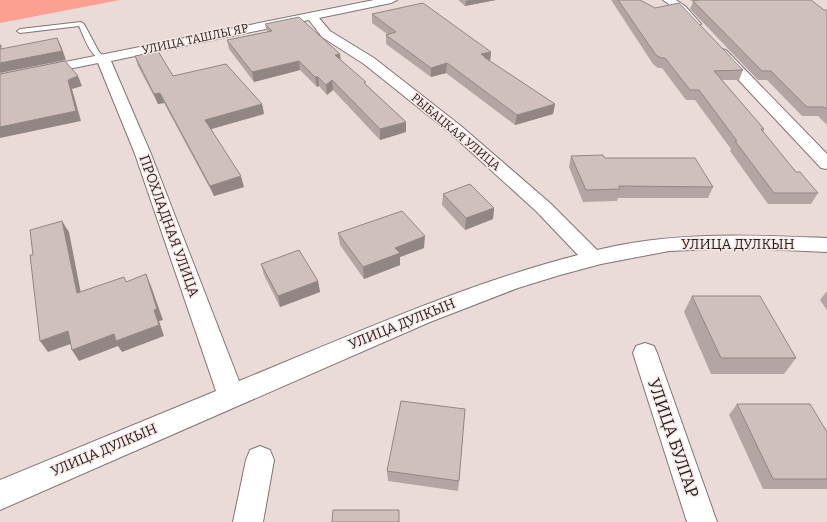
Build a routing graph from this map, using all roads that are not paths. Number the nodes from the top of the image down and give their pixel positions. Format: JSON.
{"nodes":[{"id":1,"x":391,"y":0,"type":"edge"},
{"id":2,"x":669,"y":0,"type":"edge"},
{"id":3,"x":311,"y":15,"type":"junction"},
{"id":4,"x":20,"y":31,"type":"dead end"},
{"id":5,"x":103,"y":58,"type":"junction"},
{"id":6,"x":0,"y":79,"type":"edge"},
{"id":7,"x":827,"y":164,"type":"edge"},
{"id":8,"x":827,"y":245,"type":"edge"},
{"id":9,"x":593,"y":258,"type":"junction"},
{"id":10,"x":645,"y":353,"type":"dead end"},
{"id":11,"x":231,"y":396,"type":"junction"},
{"id":12,"x":260,"y":460,"type":"dead end"},
{"id":13,"x":0,"y":495,"type":"edge"},
{"id":14,"x":248,"y":522,"type":"edge"},
{"id":15,"x":702,"y":522,"type":"edge"}],
"edges":[{"from":1,"to":3,"type":"street","name":"УЛИЦА ТАШЛЫ ЯР"},
{"from":2,"to":7,"type":"street"},
{"from":3,"to":5,"type":"street","name":"УЛИЦА ТАШЛЫ ЯР"},
{"from":3,"to":9,"type":"street","name":"РЫБАЦКАЯ УЛИЦА"},
{"from":4,"to":5,"type":"lane"},
{"from":5,"to":6,"type":"street","name":"УЛИЦА ТАШЛЫ ЯР"},
{"from":5,"to":11,"type":"street","name":"ПРОХЛАДНАЯ УЛИЦА"},
{"from":8,"to":9,"type":"street","name":"УЛИЦА ДУЛКЫН"},
{"from":9,"to":11,"type":"street","name":"УЛИЦА ДУЛКЫН"},
{"from":10,"to":15,"type":"street","name":"УЛИЦА БУЛГАР"},
{"from":11,"to":13,"type":"street","name":"УЛИЦА ДУЛКЫН"},
{"from":12,"to":14,"type":"street"}]}
